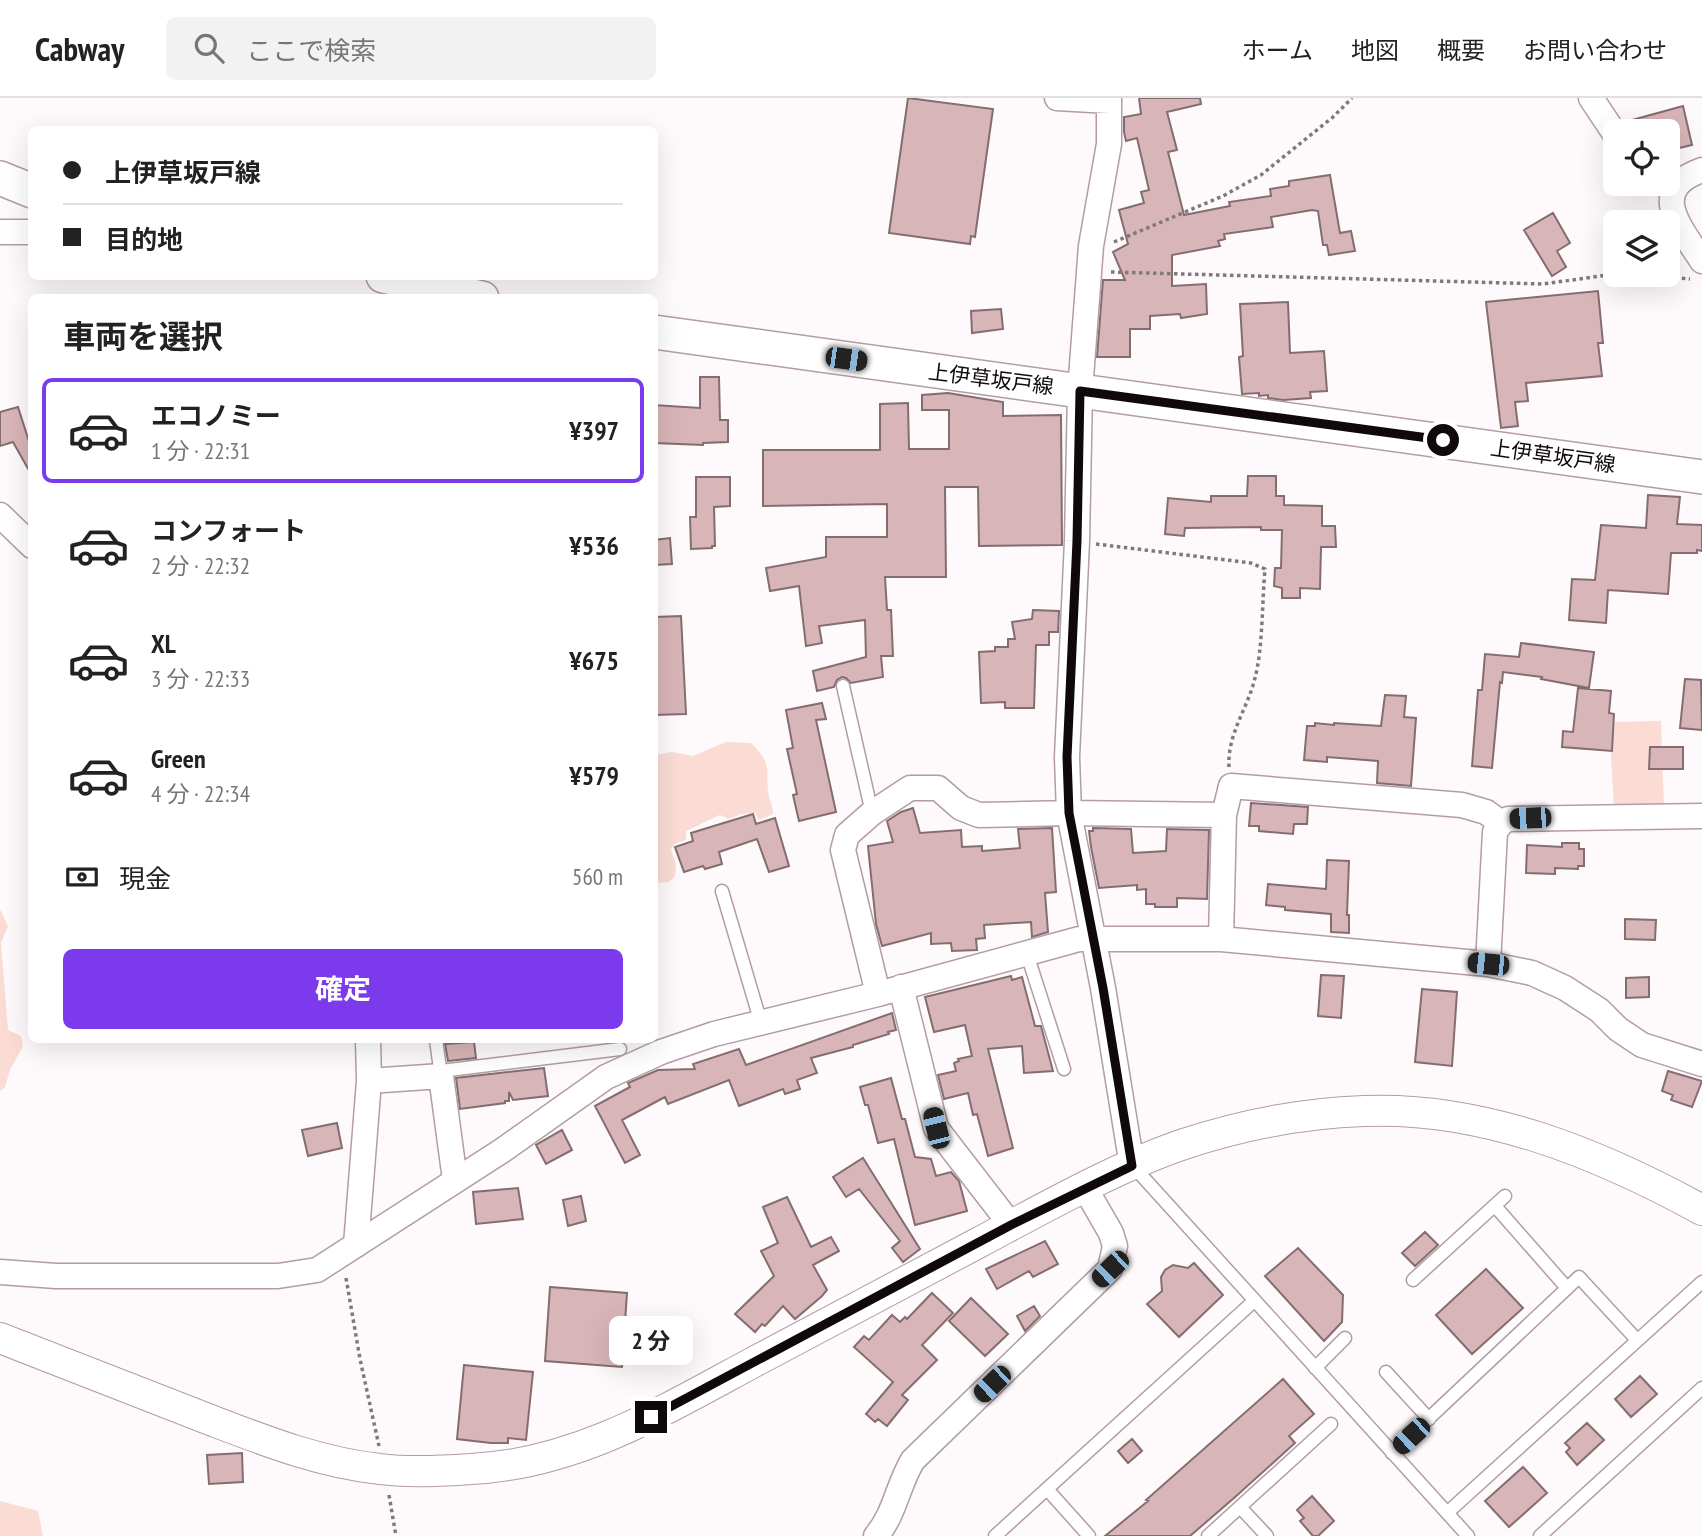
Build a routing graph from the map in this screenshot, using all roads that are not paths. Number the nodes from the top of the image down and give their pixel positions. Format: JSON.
{"nodes":[{"id":1,"x":1057,"y":98,"type":"edge"},
{"id":2,"x":1591,"y":98,"type":"edge"},
{"id":3,"x":1109,"y":99,"type":"edge"},
{"id":4,"x":1605,"y":119,"type":"edge"},
{"id":5,"x":1702,"y":170,"type":"edge"},
{"id":6,"x":0,"y":178,"type":"edge"},
{"id":7,"x":1680,"y":181,"type":"edge"},
{"id":8,"x":28,"y":189,"type":"edge"},
{"id":9,"x":1666,"y":196,"type":"edge"},
{"id":10,"x":0,"y":232,"type":"edge"},
{"id":11,"x":28,"y":232,"type":"edge"},
{"id":12,"x":1702,"y":261,"type":"edge"},
{"id":13,"x":401,"y":280,"type":"edge"},
{"id":14,"x":464,"y":294,"type":"edge"},
{"id":15,"x":658,"y":333,"type":"edge"},
{"id":16,"x":1080,"y":391,"type":"junction"},
{"id":17,"x":1702,"y":477,"type":"edge"},
{"id":18,"x":0,"y":515,"type":"edge"},
{"id":19,"x":28,"y":542,"type":"edge"},
{"id":20,"x":843,"y":686,"type":"dead end"},
{"id":21,"x":872,"y":813,"type":"junction"},
{"id":22,"x":1069,"y":813,"type":"junction"},
{"id":23,"x":1224,"y":815,"type":"junction"},
{"id":24,"x":1702,"y":816,"type":"edge"},
{"id":25,"x":1501,"y":823,"type":"junction"},
{"id":26,"x":722,"y":891,"type":"dead end"},
{"id":27,"x":1093,"y":938,"type":"junction"},
{"id":28,"x":1221,"y":939,"type":"junction"},
{"id":29,"x":1027,"y":954,"type":"junction"},
{"id":30,"x":1488,"y":964,"type":"junction"},
{"id":31,"x":889,"y":990,"type":"junction"},
{"id":32,"x":761,"y":1023,"type":"junction"},
{"id":33,"x":368,"y":1043,"type":"edge"},
{"id":34,"x":436,"y":1043,"type":"edge"},
{"id":35,"x":623,"y":1052,"type":"edge"},
{"id":36,"x":1702,"y":1064,"type":"edge"},
{"id":37,"x":1064,"y":1069,"type":"dead end"},
{"id":38,"x":441,"y":1073,"type":"junction"},
{"id":39,"x":369,"y":1081,"type":"junction"},
{"id":40,"x":1132,"y":1166,"type":"junction"},
{"id":41,"x":456,"y":1180,"type":"junction"},
{"id":42,"x":1085,"y":1188,"type":"junction"},
{"id":43,"x":1505,"y":1196,"type":"dead end"},
{"id":44,"x":1495,"y":1206,"type":"junction"},
{"id":45,"x":1702,"y":1210,"type":"edge"},
{"id":46,"x":1011,"y":1225,"type":"junction"},
{"id":47,"x":349,"y":1250,"type":"junction"},
{"id":48,"x":0,"y":1272,"type":"edge"},
{"id":49,"x":1413,"y":1280,"type":"dead end"},
{"id":50,"x":1702,"y":1282,"type":"edge"},
{"id":51,"x":1567,"y":1288,"type":"junction"},
{"id":52,"x":1254,"y":1301,"type":"junction"},
{"id":53,"x":0,"y":1338,"type":"edge"},
{"id":54,"x":1345,"y":1338,"type":"dead end"},
{"id":55,"x":1637,"y":1340,"type":"junction"},
{"id":56,"x":1315,"y":1368,"type":"junction"},
{"id":57,"x":1386,"y":1372,"type":"dead end"},
{"id":58,"x":1702,"y":1388,"type":"edge"},
{"id":59,"x":1429,"y":1419,"type":"junction"},
{"id":60,"x":1331,"y":1424,"type":"dead end"},
{"id":61,"x":1392,"y":1453,"type":"junction"},
{"id":62,"x":1046,"y":1489,"type":"junction"},
{"id":63,"x":1240,"y":1507,"type":"junction"},
{"id":64,"x":1447,"y":1513,"type":"junction"},
{"id":65,"x":876,"y":1536,"type":"edge"},
{"id":66,"x":995,"y":1536,"type":"edge"},
{"id":67,"x":1089,"y":1536,"type":"edge"},
{"id":68,"x":1208,"y":1536,"type":"edge"},
{"id":69,"x":1267,"y":1536,"type":"edge"},
{"id":70,"x":1468,"y":1536,"type":"edge"},
{"id":71,"x":1540,"y":1536,"type":"edge"}],
"edges":[{"from":1,"to":3,"type":"street"},
{"from":2,"to":4,"type":"street"},
{"from":3,"to":16,"type":"street"},
{"from":5,"to":7,"type":"street"},
{"from":6,"to":8,"type":"main road"},
{"from":9,"to":12,"type":"street"},
{"from":10,"to":11,"type":"street"},
{"from":13,"to":14,"type":"main road"},
{"from":15,"to":16,"type":"main road","name":"上伊草坂戸線"},
{"from":16,"to":17,"type":"main road","name":"上伊草坂戸線"},
{"from":16,"to":22,"type":"street"},
{"from":18,"to":19,"type":"street"},
{"from":20,"to":21,"type":"lane"},
{"from":21,"to":22,"type":"street"},
{"from":21,"to":31,"type":"street"},
{"from":22,"to":23,"type":"street"},
{"from":22,"to":27,"type":"street"},
{"from":23,"to":25,"type":"street"},
{"from":23,"to":28,"type":"street"},
{"from":24,"to":25,"type":"street"},
{"from":25,"to":30,"type":"street"},
{"from":26,"to":32,"type":"lane"},
{"from":27,"to":28,"type":"street"},
{"from":27,"to":29,"type":"street"},
{"from":27,"to":40,"type":"street"},
{"from":28,"to":30,"type":"street"},
{"from":29,"to":31,"type":"street"},
{"from":29,"to":37,"type":"lane"},
{"from":30,"to":36,"type":"street"},
{"from":31,"to":32,"type":"street"},
{"from":31,"to":46,"type":"street"},
{"from":32,"to":35,"type":"street"},
{"from":33,"to":39,"type":"street"},
{"from":34,"to":38,"type":"lane"},
{"from":35,"to":38,"type":"lane"},
{"from":35,"to":41,"type":"street"},
{"from":38,"to":39,"type":"street"},
{"from":38,"to":41,"type":"street"},
{"from":39,"to":47,"type":"street"},
{"from":40,"to":42,"type":"street"},
{"from":40,"to":45,"type":"street"},
{"from":40,"to":52,"type":"lane"},
{"from":41,"to":47,"type":"street"},
{"from":42,"to":46,"type":"street"},
{"from":42,"to":65,"type":"street"},
{"from":43,"to":44,"type":"lane"},
{"from":44,"to":49,"type":"lane"},
{"from":44,"to":51,"type":"lane"},
{"from":46,"to":53,"type":"street"},
{"from":47,"to":48,"type":"street"},
{"from":50,"to":55,"type":"lane"},
{"from":51,"to":55,"type":"lane"},
{"from":51,"to":59,"type":"lane"},
{"from":52,"to":56,"type":"lane"},
{"from":52,"to":62,"type":"lane"},
{"from":54,"to":56,"type":"lane"},
{"from":55,"to":64,"type":"lane"},
{"from":56,"to":61,"type":"lane"},
{"from":57,"to":59,"type":"lane"},
{"from":58,"to":71,"type":"lane"},
{"from":59,"to":61,"type":"lane"},
{"from":60,"to":63,"type":"lane"},
{"from":61,"to":64,"type":"lane"},
{"from":62,"to":66,"type":"lane"},
{"from":62,"to":67,"type":"lane"},
{"from":63,"to":68,"type":"lane"},
{"from":63,"to":69,"type":"lane"},
{"from":64,"to":70,"type":"lane"}]}
